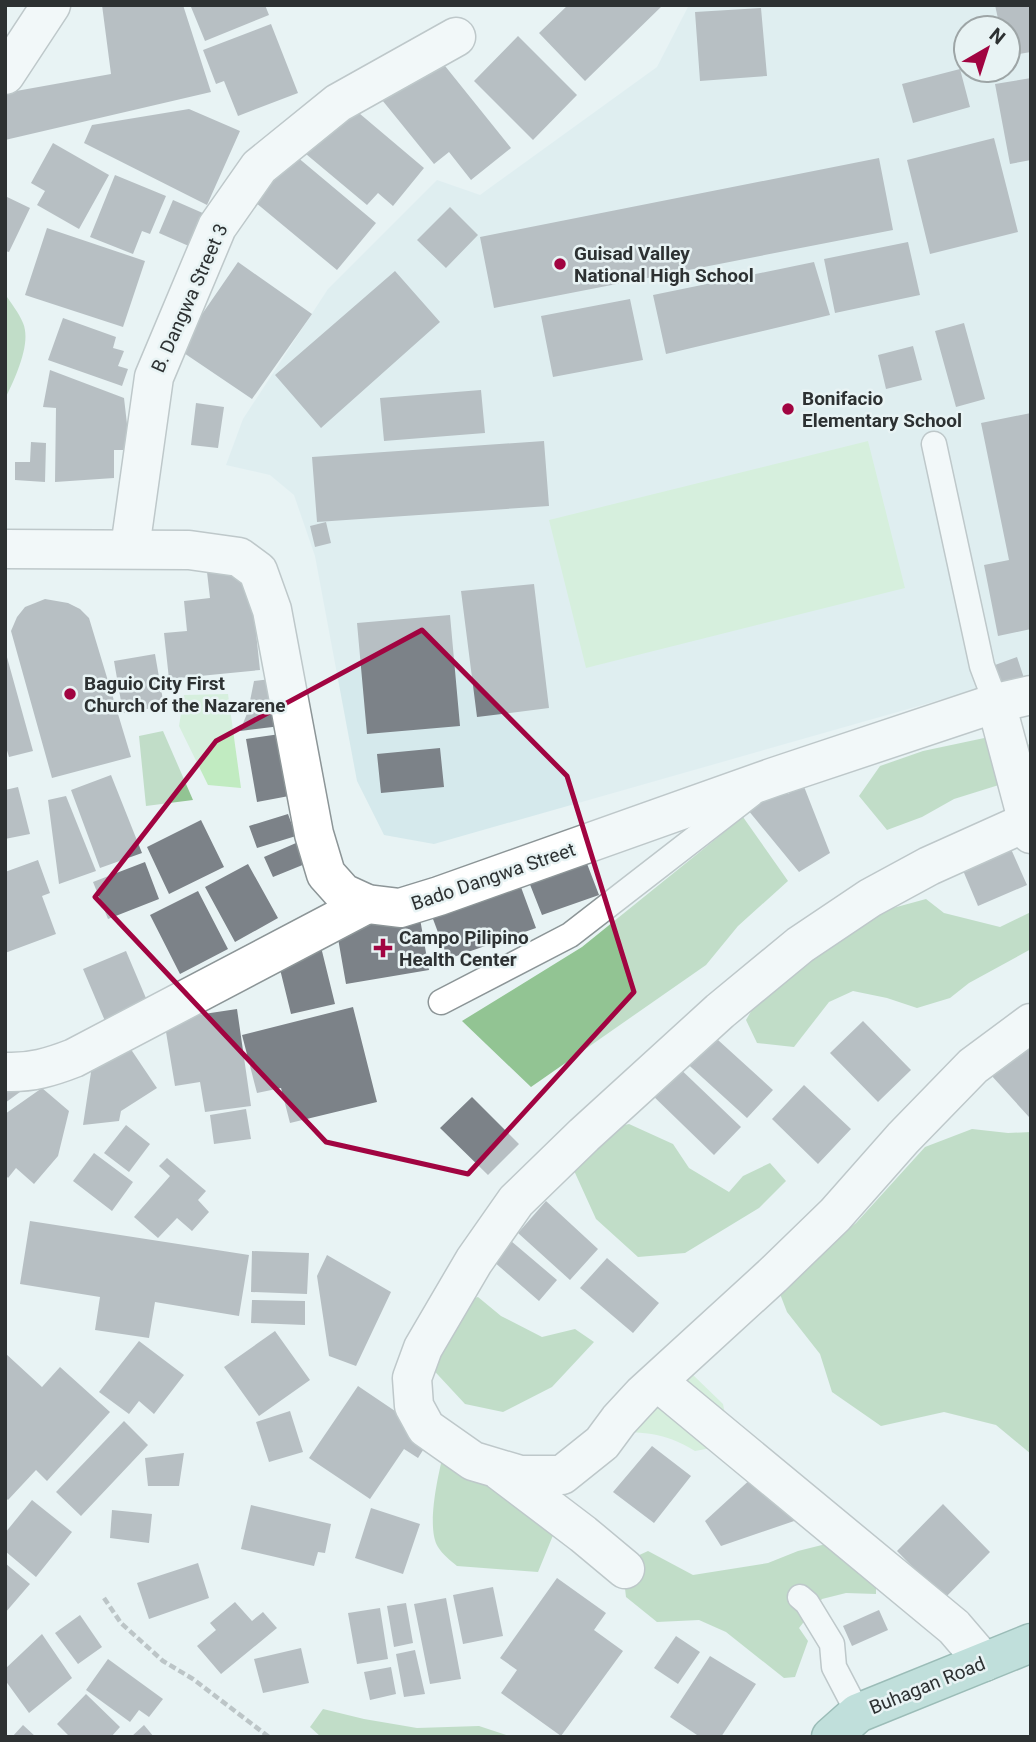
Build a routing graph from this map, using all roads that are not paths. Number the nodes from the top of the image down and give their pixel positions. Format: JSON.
{"nodes":[{"id":1,"x":51,"y":5,"type":"edge"},
{"id":2,"x":456,"y":37,"type":"dead end"},
{"id":3,"x":5,"y":75,"type":"edge"},
{"id":4,"x":934,"y":444,"type":"dead end"},
{"id":5,"x":130,"y":548,"type":"junction"},
{"id":6,"x":5,"y":549,"type":"edge"},
{"id":7,"x":1013,"y":699,"type":"edge"},
{"id":8,"x":774,"y":777,"type":"junction"},
{"id":9,"x":1029,"y":828,"type":"edge"},
{"id":10,"x":368,"y":904,"type":"junction"},
{"id":11,"x":441,"y":1002,"type":"dead end"},
{"id":12,"x":1031,"y":1023,"type":"edge"},
{"id":13,"x":6,"y":1072,"type":"edge"},
{"id":14,"x":658,"y":1382,"type":"junction"},
{"id":15,"x":499,"y":1469,"type":"junction"},
{"id":16,"x":625,"y":1569,"type":"dead end"},
{"id":17,"x":800,"y":1597,"type":"dead end"},
{"id":18,"x":1031,"y":1643,"type":"edge"},
{"id":19,"x":984,"y":1662,"type":"junction"},
{"id":20,"x":844,"y":1725,"type":"edge"}],
"edges":[{"from":1,"to":3,"type":"street"},
{"from":2,"to":5,"type":"street","name":"B. Dangwa Street 3"},
{"from":4,"to":7,"type":"lane"},
{"from":5,"to":6,"type":"street","name":"Bado Dangwa Street"},
{"from":5,"to":10,"type":"street","name":"Bado Dangwa Street"},
{"from":7,"to":8,"type":"street","name":"Bado Dangwa Street"},
{"from":7,"to":9,"type":"street"},
{"from":8,"to":10,"type":"street","name":"Bado Dangwa Street"},
{"from":8,"to":11,"type":"lane"},
{"from":9,"to":15,"type":"street"},
{"from":10,"to":13,"type":"street"},
{"from":12,"to":14,"type":"street"},
{"from":14,"to":15,"type":"street"},
{"from":14,"to":19,"type":"street"},
{"from":15,"to":16,"type":"street"},
{"from":17,"to":20,"type":"lane"},
{"from":18,"to":19,"type":"main road","name":"Buhagan Road"},
{"from":19,"to":20,"type":"main road","name":"Buhagan Road"}]}
